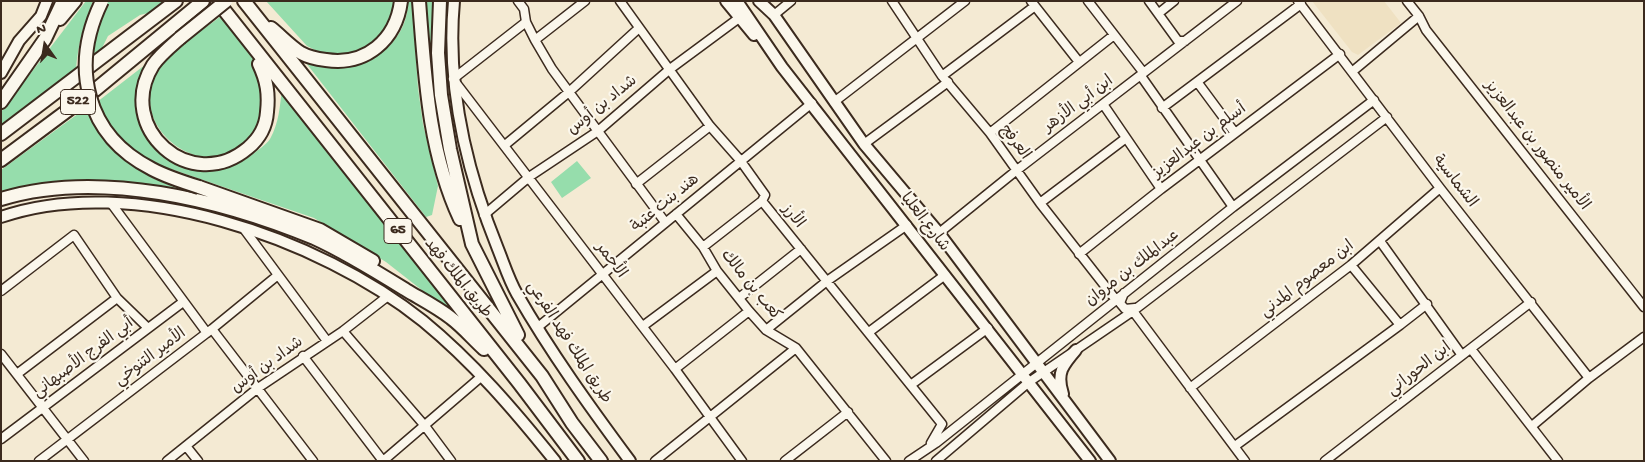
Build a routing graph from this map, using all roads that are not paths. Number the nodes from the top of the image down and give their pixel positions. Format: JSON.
{"nodes":[{"id":1,"x":47,"y":1,"type":"edge"},
{"id":2,"x":63,"y":1,"type":"edge"},
{"id":3,"x":75,"y":1,"type":"edge"},
{"id":4,"x":102,"y":1,"type":"edge"},
{"id":5,"x":176,"y":1,"type":"edge"},
{"id":6,"x":203,"y":1,"type":"edge"},
{"id":7,"x":217,"y":1,"type":"edge"},
{"id":8,"x":226,"y":1,"type":"edge"},
{"id":9,"x":244,"y":1,"type":"edge"},
{"id":10,"x":401,"y":1,"type":"edge"},
{"id":11,"x":419,"y":1,"type":"edge"},
{"id":12,"x":440,"y":1,"type":"edge"},
{"id":13,"x":454,"y":1,"type":"edge"},
{"id":14,"x":518,"y":1,"type":"edge"},
{"id":15,"x":584,"y":1,"type":"edge"},
{"id":16,"x":620,"y":1,"type":"edge"},
{"id":17,"x":726,"y":1,"type":"edge"},
{"id":18,"x":737,"y":1,"type":"edge"},
{"id":19,"x":759,"y":1,"type":"edge"},
{"id":20,"x":765,"y":1,"type":"edge"},
{"id":21,"x":791,"y":1,"type":"edge"},
{"id":22,"x":966,"y":1,"type":"edge"},
{"id":23,"x":1088,"y":1,"type":"edge"},
{"id":24,"x":1149,"y":1,"type":"edge"},
{"id":25,"x":1174,"y":1,"type":"edge"},
{"id":26,"x":1237,"y":1,"type":"edge"},
{"id":27,"x":1407,"y":1,"type":"edge"},
{"id":28,"x":893,"y":2,"type":"edge"},
{"id":29,"x":1299,"y":3,"type":"edge"},
{"id":30,"x":1033,"y":4,"type":"edge"},
{"id":31,"x":1159,"y":13,"type":"junction"},
{"id":32,"x":774,"y":15,"type":"junction"},
{"id":33,"x":256,"y":16,"type":"junction"},
{"id":34,"x":1419,"y":16,"type":"junction"},
{"id":35,"x":739,"y":18,"type":"junction"},
{"id":36,"x":526,"y":22,"type":"junction"},
{"id":37,"x":639,"y":28,"type":"junction"},
{"id":38,"x":238,"y":30,"type":"junction"},
{"id":39,"x":1114,"y":35,"type":"junction"},
{"id":40,"x":45,"y":38,"type":"junction"},
{"id":41,"x":180,"y":38,"type":"junction"},
{"id":42,"x":916,"y":39,"type":"junction"},
{"id":43,"x":535,"y":40,"type":"junction"},
{"id":44,"x":1185,"y":41,"type":"junction"},
{"id":45,"x":1340,"y":54,"type":"junction"},
{"id":46,"x":1079,"y":62,"type":"junction"},
{"id":47,"x":782,"y":67,"type":"junction"},
{"id":48,"x":670,"y":69,"type":"junction"},
{"id":49,"x":1353,"y":71,"type":"junction"},
{"id":50,"x":1,"y":73,"type":"edge"},
{"id":51,"x":1142,"y":74,"type":"junction"},
{"id":52,"x":942,"y":76,"type":"junction"},
{"id":53,"x":453,"y":79,"type":"junction"},
{"id":54,"x":948,"y":82,"type":"junction"},
{"id":55,"x":1198,"y":83,"type":"junction"},
{"id":56,"x":95,"y":90,"type":"junction"},
{"id":57,"x":569,"y":92,"type":"junction"},
{"id":58,"x":1374,"y":100,"type":"junction"},
{"id":59,"x":1,"y":102,"type":"edge"},
{"id":60,"x":834,"y":102,"type":"junction"},
{"id":61,"x":812,"y":103,"type":"junction"},
{"id":62,"x":1103,"y":104,"type":"junction"},
{"id":63,"x":1162,"y":108,"type":"junction"},
{"id":64,"x":1387,"y":117,"type":"junction"},
{"id":65,"x":710,"y":126,"type":"junction"},
{"id":66,"x":598,"y":131,"type":"junction"},
{"id":67,"x":990,"y":133,"type":"junction"},
{"id":68,"x":1235,"y":133,"type":"junction"},
{"id":69,"x":1,"y":134,"type":"edge"},
{"id":70,"x":1126,"y":138,"type":"junction"},
{"id":71,"x":864,"y":144,"type":"junction"},
{"id":72,"x":505,"y":145,"type":"junction"},
{"id":73,"x":1,"y":160,"type":"edge"},
{"id":74,"x":740,"y":160,"type":"junction"},
{"id":75,"x":1199,"y":160,"type":"junction"},
{"id":76,"x":1017,"y":170,"type":"junction"},
{"id":77,"x":529,"y":177,"type":"junction"},
{"id":78,"x":636,"y":184,"type":"junction"},
{"id":79,"x":1440,"y":188,"type":"junction"},
{"id":80,"x":1161,"y":189,"type":"junction"},
{"id":81,"x":1,"y":199,"type":"edge"},
{"id":82,"x":762,"y":201,"type":"junction"},
{"id":83,"x":111,"y":204,"type":"junction"},
{"id":84,"x":1040,"y":204,"type":"junction"},
{"id":85,"x":1233,"y":207,"type":"junction"},
{"id":86,"x":676,"y":214,"type":"junction"},
{"id":87,"x":484,"y":216,"type":"junction"},
{"id":88,"x":1,"y":217,"type":"edge"},
{"id":89,"x":665,"y":222,"type":"junction"},
{"id":90,"x":906,"y":225,"type":"junction"},
{"id":91,"x":244,"y":228,"type":"junction"},
{"id":92,"x":939,"y":233,"type":"junction"},
{"id":93,"x":1380,"y":241,"type":"junction"},
{"id":94,"x":472,"y":244,"type":"junction"},
{"id":95,"x":703,"y":247,"type":"junction"},
{"id":96,"x":800,"y":249,"type":"junction"},
{"id":97,"x":1079,"y":254,"type":"junction"},
{"id":98,"x":1351,"y":265,"type":"junction"},
{"id":99,"x":717,"y":271,"type":"junction"},
{"id":100,"x":603,"y":273,"type":"junction"},
{"id":101,"x":278,"y":274,"type":"junction"},
{"id":102,"x":945,"y":275,"type":"junction"},
{"id":103,"x":827,"y":281,"type":"junction"},
{"id":104,"x":1,"y":291,"type":"edge"},
{"id":105,"x":1124,"y":294,"type":"junction"},
{"id":106,"x":388,"y":296,"type":"junction"},
{"id":107,"x":117,"y":298,"type":"junction"},
{"id":108,"x":739,"y":298,"type":"junction"},
{"id":109,"x":1116,"y":300,"type":"junction"},
{"id":110,"x":183,"y":302,"type":"junction"},
{"id":111,"x":1531,"y":302,"type":"junction"},
{"id":112,"x":1427,"y":304,"type":"junction"},
{"id":113,"x":1644,"y":307,"type":"edge"},
{"id":114,"x":1135,"y":309,"type":"junction"},
{"id":115,"x":749,"y":311,"type":"junction"},
{"id":116,"x":443,"y":313,"type":"junction"},
{"id":117,"x":1400,"y":325,"type":"junction"},
{"id":118,"x":538,"y":326,"type":"junction"},
{"id":119,"x":643,"y":326,"type":"junction"},
{"id":120,"x":148,"y":328,"type":"junction"},
{"id":121,"x":988,"y":328,"type":"junction"},
{"id":122,"x":343,"y":330,"type":"junction"},
{"id":123,"x":766,"y":330,"type":"junction"},
{"id":124,"x":209,"y":331,"type":"junction"},
{"id":125,"x":869,"y":332,"type":"junction"},
{"id":126,"x":1644,"y":337,"type":"edge"},
{"id":127,"x":327,"y":341,"type":"junction"},
{"id":128,"x":796,"y":348,"type":"junction"},
{"id":129,"x":1471,"y":349,"type":"junction"},
{"id":130,"x":1076,"y":350,"type":"junction"},
{"id":131,"x":1,"y":354,"type":"edge"},
{"id":132,"x":1461,"y":354,"type":"junction"},
{"id":133,"x":303,"y":356,"type":"junction"},
{"id":134,"x":1036,"y":362,"type":"junction"},
{"id":135,"x":9,"y":365,"type":"junction"},
{"id":136,"x":675,"y":368,"type":"junction"},
{"id":137,"x":1,"y":370,"type":"edge"},
{"id":138,"x":1022,"y":372,"type":"junction"},
{"id":139,"x":1043,"y":372,"type":"junction"},
{"id":140,"x":17,"y":374,"type":"junction"},
{"id":141,"x":482,"y":376,"type":"junction"},
{"id":142,"x":542,"y":376,"type":"junction"},
{"id":143,"x":1589,"y":378,"type":"junction"},
{"id":144,"x":1029,"y":382,"type":"junction"},
{"id":145,"x":519,"y":383,"type":"junction"},
{"id":146,"x":912,"y":384,"type":"junction"},
{"id":147,"x":258,"y":388,"type":"junction"},
{"id":148,"x":1190,"y":388,"type":"junction"},
{"id":149,"x":1065,"y":402,"type":"junction"},
{"id":150,"x":43,"y":407,"type":"junction"},
{"id":151,"x":848,"y":412,"type":"junction"},
{"id":152,"x":709,"y":418,"type":"junction"},
{"id":153,"x":425,"y":426,"type":"junction"},
{"id":154,"x":1532,"y":426,"type":"junction"},
{"id":155,"x":1,"y":439,"type":"edge"},
{"id":156,"x":67,"y":439,"type":"junction"},
{"id":157,"x":933,"y":444,"type":"junction"},
{"id":158,"x":186,"y":446,"type":"junction"},
{"id":159,"x":1234,"y":446,"type":"junction"},
{"id":160,"x":393,"y":458,"type":"edge"},
{"id":161,"x":938,"y":459,"type":"edge"},
{"id":162,"x":312,"y":460,"type":"edge"},
{"id":163,"x":39,"y":461,"type":"edge"},
{"id":164,"x":84,"y":461,"type":"edge"},
{"id":165,"x":167,"y":461,"type":"edge"},
{"id":166,"x":198,"y":461,"type":"edge"},
{"id":167,"x":383,"y":461,"type":"edge"},
{"id":168,"x":450,"y":461,"type":"edge"},
{"id":169,"x":555,"y":461,"type":"edge"},
{"id":170,"x":578,"y":461,"type":"edge"},
{"id":171,"x":601,"y":461,"type":"edge"},
{"id":172,"x":630,"y":461,"type":"edge"},
{"id":173,"x":655,"y":461,"type":"edge"},
{"id":174,"x":742,"y":461,"type":"edge"},
{"id":175,"x":785,"y":461,"type":"edge"},
{"id":176,"x":886,"y":461,"type":"edge"},
{"id":177,"x":909,"y":461,"type":"edge"},
{"id":178,"x":1090,"y":461,"type":"edge"},
{"id":179,"x":1110,"y":461,"type":"edge"},
{"id":180,"x":1245,"y":461,"type":"edge"},
{"id":181,"x":1325,"y":461,"type":"edge"},
{"id":182,"x":1558,"y":461,"type":"edge"}],
"edges":[{"from":1,"to":50,"type":"main road"},
{"from":2,"to":40,"type":"highway"},
{"from":3,"to":40,"type":"highway"},
{"from":4,"to":116,"type":"highway","bridge":true},
{"from":5,"to":69,"type":"highway","number":"522"},
{"from":6,"to":56,"type":"highway","number":"522"},
{"from":7,"to":38,"type":"highway","name":"طريق الملك فهد","number":"65"},
{"from":8,"to":41,"type":"highway","bridge":true},
{"from":9,"to":33,"type":"highway","name":"طريق الملك فهد","number":"65"},
{"from":10,"to":33,"type":"highway"},
{"from":11,"to":94,"type":"highway"},
{"from":12,"to":94,"type":"highway"},
{"from":13,"to":53,"type":"main road","name":"طريق الملك فهد الفرعي"},
{"from":14,"to":36,"type":"street"},
{"from":15,"to":43,"type":"street"},
{"from":16,"to":37,"type":"street","name":"الأرز"},
{"from":17,"to":35,"type":"main road"},
{"from":18,"to":47,"type":"main road","name":"شارع العليا"},
{"from":19,"to":32,"type":"main road","name":"شارع العليا"},
{"from":20,"to":32,"type":"main road"},
{"from":21,"to":32,"type":"street"},
{"from":22,"to":42,"type":"street"},
{"from":23,"to":39,"type":"street"},
{"from":24,"to":31,"type":"street"},
{"from":25,"to":31,"type":"street"},
{"from":26,"to":44,"type":"street","name":"ابن أبي الأزهر"},
{"from":27,"to":34,"type":"street","name":"الأمير منصور بن عبدالعزيز"},
{"from":28,"to":42,"type":"street","name":"العرفج"},
{"from":29,"to":45,"type":"street","name":"الشماسية"},
{"from":29,"to":55,"type":"street"},
{"from":30,"to":46,"type":"street"},
{"from":30,"to":52,"type":"street"},
{"from":31,"to":44,"type":"street"},
{"from":32,"to":60,"type":"main road","name":"شارع العليا"},
{"from":33,"to":142,"type":"highway","name":"طريق الملك فهد","number":"65"},
{"from":34,"to":49,"type":"street"},
{"from":34,"to":113,"type":"street","name":"الأمير منصور بن عبدالعزيز"},
{"from":35,"to":47,"type":"main road"},
{"from":35,"to":48,"type":"street","name":"شداد بن أوس"},
{"from":36,"to":43,"type":"street"},
{"from":36,"to":53,"type":"street"},
{"from":37,"to":48,"type":"street","name":"الأرز"},
{"from":37,"to":57,"type":"street"},
{"from":38,"to":41,"type":"highway"},
{"from":38,"to":145,"type":"highway","name":"طريق الملك فهد","number":"65"},
{"from":39,"to":46,"type":"street"},
{"from":39,"to":51,"type":"street"},
{"from":40,"to":59,"type":"highway"},
{"from":41,"to":56,"type":"highway"},
{"from":42,"to":52,"type":"street","name":"العرفج"},
{"from":42,"to":60,"type":"street"},
{"from":43,"to":57,"type":"street"},
{"from":44,"to":51,"type":"street","name":"ابن أبي الأزهر"},
{"from":45,"to":49,"type":"street","name":"الشماسية"},
{"from":45,"to":68,"type":"street","name":"أسلم بن عبدالعزيز"},
{"from":46,"to":67,"type":"street"},
{"from":47,"to":61,"type":"main road","name":"شارع العليا"},
{"from":48,"to":65,"type":"street","name":"الأرز"},
{"from":48,"to":66,"type":"street","name":"شداد بن أوس"},
{"from":49,"to":58,"type":"street","name":"الشماسية"},
{"from":51,"to":62,"type":"street","name":"ابن أبي الأزهر"},
{"from":51,"to":63,"type":"street"},
{"from":52,"to":54,"type":"street","name":"العرفج"},
{"from":53,"to":72,"type":"street","name":"الأحمر"},
{"from":53,"to":87,"type":"main road","name":"طريق الملك فهد الفرعي"},
{"from":54,"to":67,"type":"street","name":"العرفج"},
{"from":54,"to":71,"type":"street"},
{"from":55,"to":63,"type":"street"},
{"from":55,"to":68,"type":"street"},
{"from":56,"to":73,"type":"highway","number":"522"},
{"from":57,"to":66,"type":"street"},
{"from":57,"to":72,"type":"street"},
{"from":58,"to":64,"type":"street","name":"الشماسية"},
{"from":58,"to":85,"type":"street","name":"عبدالملك بن مروان"},
{"from":60,"to":71,"type":"main road","name":"شارع العليا"},
{"from":61,"to":74,"type":"street","name":"هند بنت عتبة"},
{"from":61,"to":90,"type":"main road","name":"شارع العليا"},
{"from":62,"to":70,"type":"street"},
{"from":62,"to":76,"type":"street","name":"ابن أبي الأزهر"},
{"from":63,"to":75,"type":"street"},
{"from":64,"to":79,"type":"street","name":"الشماسية"},
{"from":64,"to":114,"type":"street","name":"عبدالملك بن مروان"},
{"from":65,"to":74,"type":"street","name":"الأرز"},
{"from":65,"to":78,"type":"street"},
{"from":66,"to":77,"type":"street","name":"شداد بن أوس"},
{"from":66,"to":78,"type":"street"},
{"from":67,"to":76,"type":"street","name":"العرفج"},
{"from":68,"to":75,"type":"street","name":"أسلم بن عبدالعزيز"},
{"from":70,"to":80,"type":"street"},
{"from":70,"to":84,"type":"street"},
{"from":71,"to":92,"type":"main road","name":"شارع العليا"},
{"from":72,"to":77,"type":"street","name":"الأحمر"},
{"from":74,"to":82,"type":"street","name":"الأرز"},
{"from":74,"to":86,"type":"street","name":"هند بنت عتبة"},
{"from":75,"to":80,"type":"street","name":"أسلم بن عبدالعزيز"},
{"from":75,"to":85,"type":"street"},
{"from":76,"to":84,"type":"street","name":"العرفج"},
{"from":76,"to":92,"type":"street","name":"ابن أبي الأزهر"},
{"from":77,"to":87,"type":"street","name":"شداد بن أوس"},
{"from":77,"to":100,"type":"street","name":"الأحمر"},
{"from":78,"to":89,"type":"street"},
{"from":79,"to":93,"type":"street","name":"ابن معصوم المدني"},
{"from":79,"to":111,"type":"street","name":"الشماسية"},
{"from":80,"to":97,"type":"street","name":"أسلم بن عبدالعزيز"},
{"from":81,"to":116,"type":"highway"},
{"from":82,"to":95,"type":"street"},
{"from":82,"to":96,"type":"street","name":"الأرز"},
{"from":83,"to":88,"type":"main road"},
{"from":83,"to":91,"type":"main road"},
{"from":83,"to":110,"type":"street"},
{"from":84,"to":97,"type":"street","name":"العرفج"},
{"from":85,"to":105,"type":"street","name":"عبدالملك بن مروان"},
{"from":86,"to":89,"type":"street","name":"هند بنت عتبة"},
{"from":86,"to":95,"type":"street","name":"كعب بن مالك"},
{"from":87,"to":118,"type":"main road","name":"طريق الملك فهد الفرعي"},
{"from":89,"to":100,"type":"street","name":"هند بنت عتبة"},
{"from":90,"to":102,"type":"main road","name":"شارع العليا"},
{"from":90,"to":103,"type":"street"},
{"from":91,"to":101,"type":"street"},
{"from":91,"to":106,"type":"main road"},
{"from":92,"to":134,"type":"main road","name":"شارع العليا"},
{"from":93,"to":98,"type":"street","name":"ابن معصوم المدني"},
{"from":93,"to":112,"type":"street"},
{"from":94,"to":142,"type":"highway"},
{"from":95,"to":99,"type":"street","name":"كعب بن مالك"},
{"from":96,"to":103,"type":"street","name":"الأرز"},
{"from":96,"to":108,"type":"street"},
{"from":97,"to":109,"type":"street","name":"العرفج"},
{"from":98,"to":117,"type":"street"},
{"from":98,"to":148,"type":"street","name":"ابن معصوم المدني"},
{"from":99,"to":108,"type":"street","name":"كعب بن مالك"},
{"from":99,"to":119,"type":"street"},
{"from":100,"to":118,"type":"street","name":"هند بنت عتبة"},
{"from":100,"to":119,"type":"street","name":"الأحمر"},
{"from":101,"to":124,"type":"street","name":"الأمير التنوخي"},
{"from":101,"to":127,"type":"street"},
{"from":102,"to":121,"type":"main road","name":"شارع العليا"},
{"from":102,"to":125,"type":"street"},
{"from":103,"to":123,"type":"street"},
{"from":103,"to":125,"type":"street","name":"الأرز"},
{"from":104,"to":107,"type":"street"},
{"from":105,"to":109,"type":"street","name":"عبدالملك بن مروان"},
{"from":105,"to":114,"type":"street"},
{"from":106,"to":122,"type":"street","name":"شداد بن أوس"},
{"from":106,"to":141,"type":"main road"},
{"from":107,"to":120,"type":"street"},
{"from":107,"to":140,"type":"street"},
{"from":108,"to":115,"type":"street","name":"كعب بن مالك"},
{"from":109,"to":134,"type":"street","name":"عبدالملك بن مروان"},
{"from":110,"to":120,"type":"street","name":"أبي الفرج الأصبهاني"},
{"from":110,"to":124,"type":"street"},
{"from":111,"to":129,"type":"street","name":"ابن الحوراني"},
{"from":111,"to":143,"type":"street","name":"الشماسية"},
{"from":112,"to":117,"type":"street"},
{"from":112,"to":132,"type":"street"},
{"from":114,"to":130,"type":"street","name":"عبدالملك بن مروان"},
{"from":114,"to":148,"type":"street"},
{"from":115,"to":123,"type":"street","name":"كعب بن مالك"},
{"from":115,"to":136,"type":"street"},
{"from":116,"to":145,"type":"highway"},
{"from":117,"to":159,"type":"street"},
{"from":118,"to":172,"type":"main road","name":"طريق الملك فهد الفرعي"},
{"from":119,"to":136,"type":"street","name":"الأحمر"},
{"from":120,"to":150,"type":"street","name":"أبي الفرج الأصبهاني"},
{"from":121,"to":138,"type":"main road","name":"شارع العليا"},
{"from":121,"to":146,"type":"street"},
{"from":122,"to":127,"type":"street","name":"شداد بن أوس"},
{"from":122,"to":153,"type":"street"},
{"from":123,"to":128,"type":"street","name":"كعب بن مالك"},
{"from":124,"to":147,"type":"street"},
{"from":124,"to":156,"type":"street","name":"الأمير التنوخي"},
{"from":125,"to":146,"type":"street","name":"الأرز"},
{"from":126,"to":143,"type":"street"},
{"from":127,"to":133,"type":"street","name":"شداد بن أوس"},
{"from":128,"to":151,"type":"street","name":"كعب بن مالك"},
{"from":128,"to":152,"type":"street"},
{"from":129,"to":132,"type":"street","name":"ابن الحوراني"},
{"from":129,"to":154,"type":"street"},
{"from":130,"to":139,"type":"street","name":"عبدالملك بن مروان"},
{"from":130,"to":149,"type":"main road"},
{"from":131,"to":135,"type":"street"},
{"from":132,"to":181,"type":"street","name":"ابن الحوراني"},
{"from":133,"to":147,"type":"street","name":"شداد بن أوس"},
{"from":133,"to":167,"type":"street"},
{"from":134,"to":138,"type":"street","name":"عبدالملك بن مروان"},
{"from":134,"to":139,"type":"main road","name":"شارع العليا"},
{"from":135,"to":137,"type":"street"},
{"from":135,"to":140,"type":"street"},
{"from":136,"to":152,"type":"street","name":"الأحمر"},
{"from":138,"to":144,"type":"main road","name":"شارع العليا"},
{"from":138,"to":157,"type":"street","name":"عبدالملك بن مروان"},
{"from":139,"to":144,"type":"street","name":"عبدالملك بن مروان"},
{"from":139,"to":149,"type":"main road","name":"شارع العليا"},
{"from":140,"to":150,"type":"street"},
{"from":141,"to":153,"type":"street"},
{"from":141,"to":169,"type":"main road"},
{"from":142,"to":171,"type":"highway","name":"طريق الملك فهد","number":"65"},
{"from":143,"to":154,"type":"street"},
{"from":144,"to":161,"type":"street","name":"عبدالملك بن مروان"},
{"from":144,"to":178,"type":"main road","name":"شارع العليا"},
{"from":145,"to":170,"type":"highway","name":"طريق الملك فهد","number":"65"},
{"from":146,"to":157,"type":"street","name":"الأرز"},
{"from":147,"to":158,"type":"street","name":"شداد بن أوس"},
{"from":147,"to":162,"type":"street"},
{"from":148,"to":159,"type":"street"},
{"from":149,"to":179,"type":"main road","name":"شارع العليا"},
{"from":150,"to":155,"type":"street","name":"أبي الفرج الأصبهاني"},
{"from":150,"to":156,"type":"street"},
{"from":151,"to":175,"type":"street"},
{"from":151,"to":176,"type":"street","name":"كعب بن مالك"},
{"from":152,"to":173,"type":"street"},
{"from":152,"to":174,"type":"street","name":"الأحمر"},
{"from":153,"to":160,"type":"street"},
{"from":153,"to":168,"type":"street"},
{"from":154,"to":182,"type":"street"},
{"from":156,"to":163,"type":"street","name":"الأمير التنوخي"},
{"from":156,"to":164,"type":"street"},
{"from":157,"to":161,"type":"street"},
{"from":157,"to":177,"type":"street","name":"عبدالملك بن مروان"},
{"from":158,"to":165,"type":"street","name":"شداد بن أوس"},
{"from":158,"to":166,"type":"street"},
{"from":159,"to":180,"type":"street"},
{"from":160,"to":167,"type":"street"}]}
